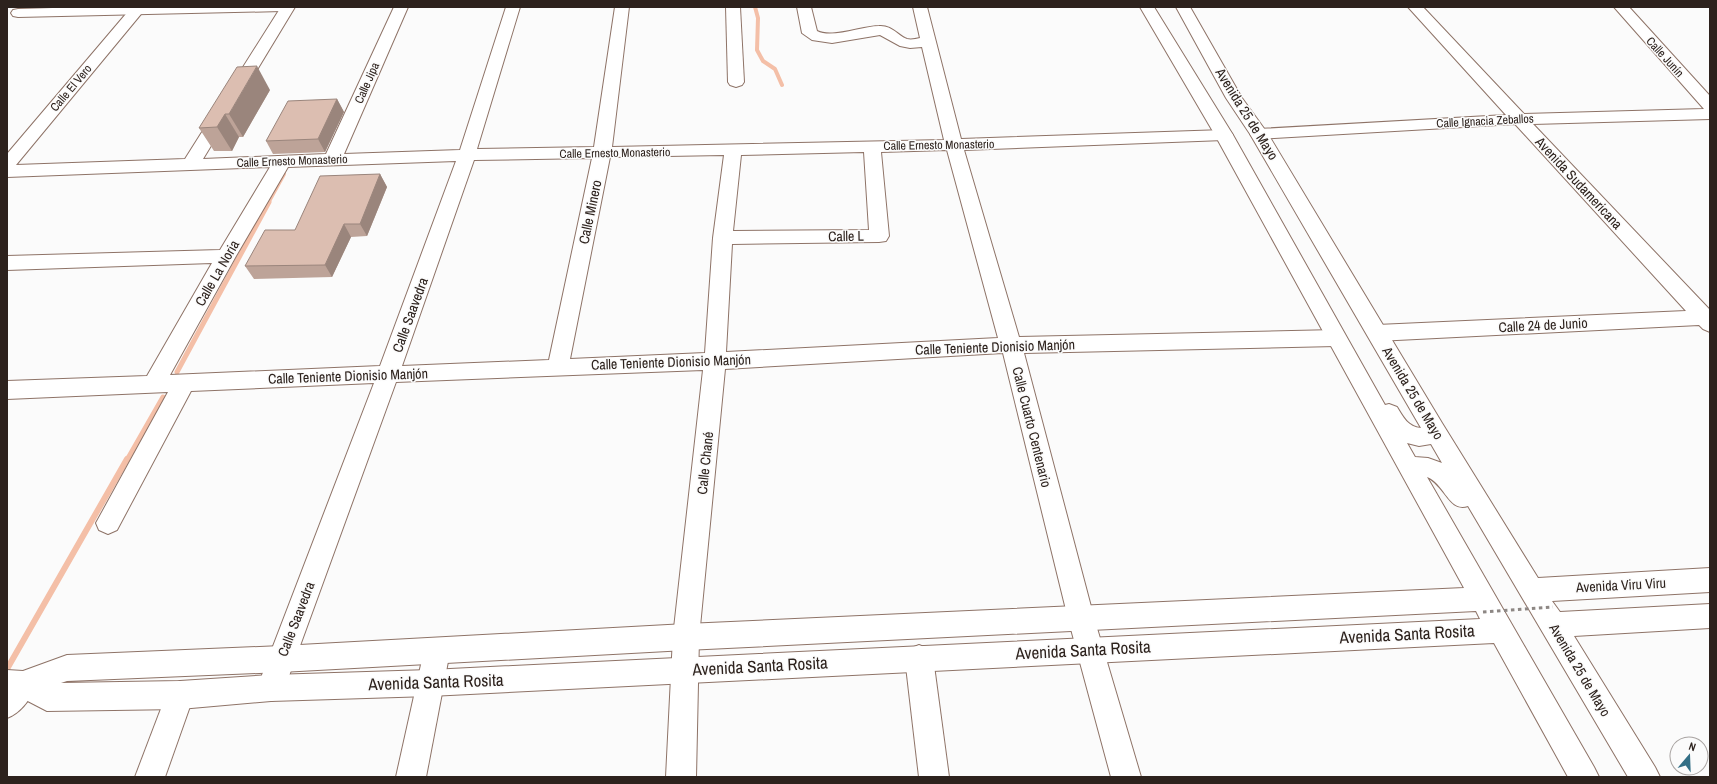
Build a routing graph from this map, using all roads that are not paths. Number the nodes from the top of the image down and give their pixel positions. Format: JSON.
{"nodes":[{"id":1,"x":282,"y":7,"type":"edge"},
{"id":2,"x":288,"y":7,"type":"edge"},
{"id":3,"x":402,"y":7,"type":"edge"},
{"id":4,"x":513,"y":7,"type":"edge"},
{"id":5,"x":622,"y":7,"type":"edge"},
{"id":6,"x":733,"y":7,"type":"edge"},
{"id":7,"x":804,"y":7,"type":"edge"},
{"id":8,"x":920,"y":7,"type":"edge"},
{"id":9,"x":1147,"y":7,"type":"edge"},
{"id":10,"x":1183,"y":7,"type":"edge"},
{"id":11,"x":1415,"y":7,"type":"edge"},
{"id":12,"x":1621,"y":7,"type":"edge"},
{"id":13,"x":136,"y":11,"type":"junction"},
{"id":14,"x":12,"y":14,"type":"edge"},
{"id":15,"x":1160,"y":29,"type":"junction"},
{"id":16,"x":1189,"y":37,"type":"junction"},
{"id":17,"x":928,"y":42,"type":"junction"},
{"id":18,"x":1183,"y":66,"type":"junction"},
{"id":19,"x":736,"y":82,"type":"dead end"},
{"id":20,"x":1234,"y":98,"type":"junction"},
{"id":21,"x":1710,"y":106,"type":"edge"},
{"id":22,"x":1710,"y":114,"type":"edge"},
{"id":23,"x":1520,"y":119,"type":"junction"},
{"id":24,"x":1260,"y":134,"type":"junction"},
{"id":25,"x":1224,"y":135,"type":"junction"},
{"id":26,"x":954,"y":145,"type":"junction"},
{"id":27,"x":872,"y":146,"type":"junction"},
{"id":28,"x":733,"y":150,"type":"junction"},
{"id":29,"x":602,"y":153,"type":"junction"},
{"id":30,"x":467,"y":155,"type":"junction"},
{"id":31,"x":332,"y":159,"type":"junction"},
{"id":32,"x":282,"y":162,"type":"junction"},
{"id":33,"x":191,"y":164,"type":"junction"},
{"id":34,"x":7,"y":165,"type":"edge"},
{"id":35,"x":7,"y":171,"type":"edge"},
{"id":36,"x":723,"y":238,"type":"junction"},
{"id":37,"x":226,"y":256,"type":"junction"},
{"id":38,"x":7,"y":263,"type":"edge"},
{"id":39,"x":1708,"y":319,"type":"edge"},
{"id":40,"x":1377,"y":333,"type":"junction"},
{"id":41,"x":1336,"y":338,"type":"junction"},
{"id":42,"x":1011,"y":345,"type":"junction"},
{"id":43,"x":715,"y":361,"type":"junction"},
{"id":44,"x":558,"y":367,"type":"junction"},
{"id":45,"x":1355,"y":372,"type":"junction"},
{"id":46,"x":388,"y":374,"type":"junction"},
{"id":47,"x":184,"y":383,"type":"junction"},
{"id":48,"x":153,"y":385,"type":"junction"},
{"id":49,"x":7,"y":390,"type":"edge"},
{"id":50,"x":1434,"y":429,"type":"junction"},
{"id":51,"x":1408,"y":466,"type":"junction"},
{"id":52,"x":108,"y":523,"type":"dead end"},
{"id":53,"x":1507,"y":549,"type":"junction"},
{"id":54,"x":1710,"y":580,"type":"edge"},
{"id":55,"x":1532,"y":590,"type":"junction"},
{"id":56,"x":1489,"y":614,"type":"junction"},
{"id":57,"x":1553,"y":616,"type":"junction"},
{"id":58,"x":1710,"y":616,"type":"edge"},
{"id":59,"x":1081,"y":618,"type":"junction"},
{"id":60,"x":686,"y":637,"type":"junction"},
{"id":61,"x":1091,"y":650,"type":"junction"},
{"id":62,"x":437,"y":651,"type":"junction"},
{"id":63,"x":919,"y":658,"type":"junction"},
{"id":64,"x":281,"y":659,"type":"junction"},
{"id":65,"x":684,"y":670,"type":"junction"},
{"id":66,"x":430,"y":683,"type":"junction"},
{"id":67,"x":271,"y":688,"type":"junction"},
{"id":68,"x":12,"y":690,"type":"edge"},
{"id":69,"x":180,"y":695,"type":"junction"},
{"id":70,"x":150,"y":777,"type":"edge"},
{"id":71,"x":411,"y":777,"type":"edge"},
{"id":72,"x":681,"y":777,"type":"edge"},
{"id":73,"x":934,"y":777,"type":"edge"},
{"id":74,"x":1126,"y":777,"type":"edge"},
{"id":75,"x":1584,"y":777,"type":"edge"},
{"id":76,"x":1645,"y":777,"type":"edge"}],
"edges":[{"from":1,"to":13,"type":"street"},
{"from":2,"to":33,"type":"street"},
{"from":3,"to":31,"type":"street","name":"Calle Jipa"},
{"from":4,"to":30,"type":"street","name":"Calle Saavedra"},
{"from":5,"to":29,"type":"street","name":"Calle Minero"},
{"from":6,"to":19,"type":"street"},
{"from":7,"to":17,"type":"street"},
{"from":8,"to":17,"type":"street","name":"Calle Cuarto Centenario"},
{"from":9,"to":15,"type":"street"},
{"from":10,"to":16,"type":"street","name":"Avenida 25 de Mayo"},
{"from":11,"to":23,"type":"street","name":"Avenida Sudamericana"},
{"from":12,"to":21,"type":"street","name":"Calle Junín"},
{"from":13,"to":14,"type":"street"},
{"from":13,"to":34,"type":"street","name":"Calle El Vero"},
{"from":15,"to":16,"type":"street"},
{"from":15,"to":18,"type":"street"},
{"from":16,"to":20,"type":"street","name":"Avenida 25 de Mayo"},
{"from":17,"to":26,"type":"street","name":"Calle Cuarto Centenario"},
{"from":18,"to":20,"type":"street"},
{"from":18,"to":25,"type":"street"},
{"from":20,"to":24,"type":"street","name":"Avenida 25 de Mayo"},
{"from":22,"to":23,"type":"street","name":"Calle Ignacia Zeballos"},
{"from":23,"to":24,"type":"street","name":"Calle Ignacia Zeballos"},
{"from":23,"to":39,"type":"street","name":"Avenida Sudamericana"},
{"from":24,"to":40,"type":"street","name":"Avenida 25 de Mayo"},
{"from":25,"to":26,"type":"street","name":"Calle Ernesto Monasterio"},
{"from":25,"to":41,"type":"street"},
{"from":26,"to":27,"type":"street","name":"Calle Ernesto Monasterio"},
{"from":26,"to":42,"type":"street","name":"Calle Cuarto Centenario"},
{"from":27,"to":28,"type":"street","name":"Calle Ernesto Monasterio"},
{"from":27,"to":36,"type":"street","name":"Calle L"},
{"from":28,"to":29,"type":"street","name":"Calle Ernesto Monasterio"},
{"from":28,"to":36,"type":"street","name":"Calle Chané"},
{"from":29,"to":30,"type":"street","name":"Calle Ernesto Monasterio"},
{"from":29,"to":44,"type":"street","name":"Calle Minero"},
{"from":30,"to":31,"type":"street","name":"Calle Ernesto Monasterio"},
{"from":30,"to":46,"type":"street","name":"Calle Saavedra"},
{"from":31,"to":32,"type":"street","name":"Calle Ernesto Monasterio"},
{"from":32,"to":33,"type":"street","name":"Calle Ernesto Monasterio"},
{"from":32,"to":37,"type":"street","name":"Calle La Noria"},
{"from":33,"to":35,"type":"street","name":"Calle Ernesto Monasterio"},
{"from":36,"to":43,"type":"street","name":"Calle Chané"},
{"from":37,"to":38,"type":"street"},
{"from":37,"to":48,"type":"street","name":"Calle La Noria"},
{"from":39,"to":40,"type":"street","name":"Calle 24 de Junio"},
{"from":40,"to":50,"type":"street","name":"Avenida 25 de Mayo"},
{"from":41,"to":42,"type":"street","name":"Calle Teniente Dionisio Manjón"},
{"from":41,"to":45,"type":"street"},
{"from":42,"to":43,"type":"street","name":"Calle Teniente Dionisio Manjón"},
{"from":42,"to":59,"type":"street","name":"Calle Cuarto Centenario"},
{"from":43,"to":44,"type":"street","name":"Calle Teniente Dionisio Manjón"},
{"from":43,"to":60,"type":"street","name":"Calle Chané"},
{"from":44,"to":46,"type":"street","name":"Calle Teniente Dionisio Manjón"},
{"from":45,"to":50,"type":"street"},
{"from":45,"to":51,"type":"street"},
{"from":46,"to":47,"type":"street","name":"Calle Teniente Dionisio Manjón"},
{"from":46,"to":64,"type":"street","name":"Calle Saavedra"},
{"from":47,"to":48,"type":"street","name":"Calle Teniente Dionisio Manjón"},
{"from":47,"to":52,"type":"street"},
{"from":48,"to":49,"type":"street","name":"Calle Teniente Dionisio Manjón"},
{"from":50,"to":53,"type":"street","name":"Avenida 25 de Mayo"},
{"from":51,"to":53,"type":"street"},
{"from":51,"to":56,"type":"street"},
{"from":53,"to":55,"type":"street","name":"Avenida 25 de Mayo"},
{"from":54,"to":55,"type":"street","name":"Avenida Viru Viru"},
{"from":55,"to":57,"type":"street","name":"Avenida 25 de Mayo"},
{"from":56,"to":59,"type":"street","name":"Avenida Santa Rosita"},
{"from":56,"to":61,"type":"street","name":"Avenida Santa Rosita"},
{"from":56,"to":75,"type":"street"},
{"from":57,"to":58,"type":"street"},
{"from":57,"to":76,"type":"street","name":"Avenida 25 de Mayo"},
{"from":59,"to":60,"type":"street","name":"Avenida Santa Rosita"},
{"from":59,"to":61,"type":"street","name":"Calle Cuarto Centenario"},
{"from":60,"to":62,"type":"street","name":"Avenida Santa Rosita"},
{"from":60,"to":65,"type":"street","name":"Calle Chané"},
{"from":61,"to":63,"type":"street","name":"Avenida Santa Rosita"},
{"from":61,"to":74,"type":"street","name":"Calle Cuarto Centenario"},
{"from":62,"to":64,"type":"street","name":"Avenida Santa Rosita"},
{"from":62,"to":66,"type":"street"},
{"from":63,"to":65,"type":"street","name":"Avenida Santa Rosita"},
{"from":63,"to":73,"type":"street"},
{"from":64,"to":67,"type":"street","name":"Calle Saavedra"},
{"from":64,"to":68,"type":"street","name":"Avenida Santa Rosita"},
{"from":65,"to":66,"type":"street","name":"Avenida Santa Rosita"},
{"from":65,"to":72,"type":"street","name":"Calle Chané"},
{"from":66,"to":67,"type":"street","name":"Avenida Santa Rosita"},
{"from":66,"to":71,"type":"street"},
{"from":67,"to":69,"type":"street","name":"Avenida Santa Rosita"},
{"from":68,"to":69,"type":"street","name":"Avenida Santa Rosita"},
{"from":69,"to":70,"type":"street"}]}
